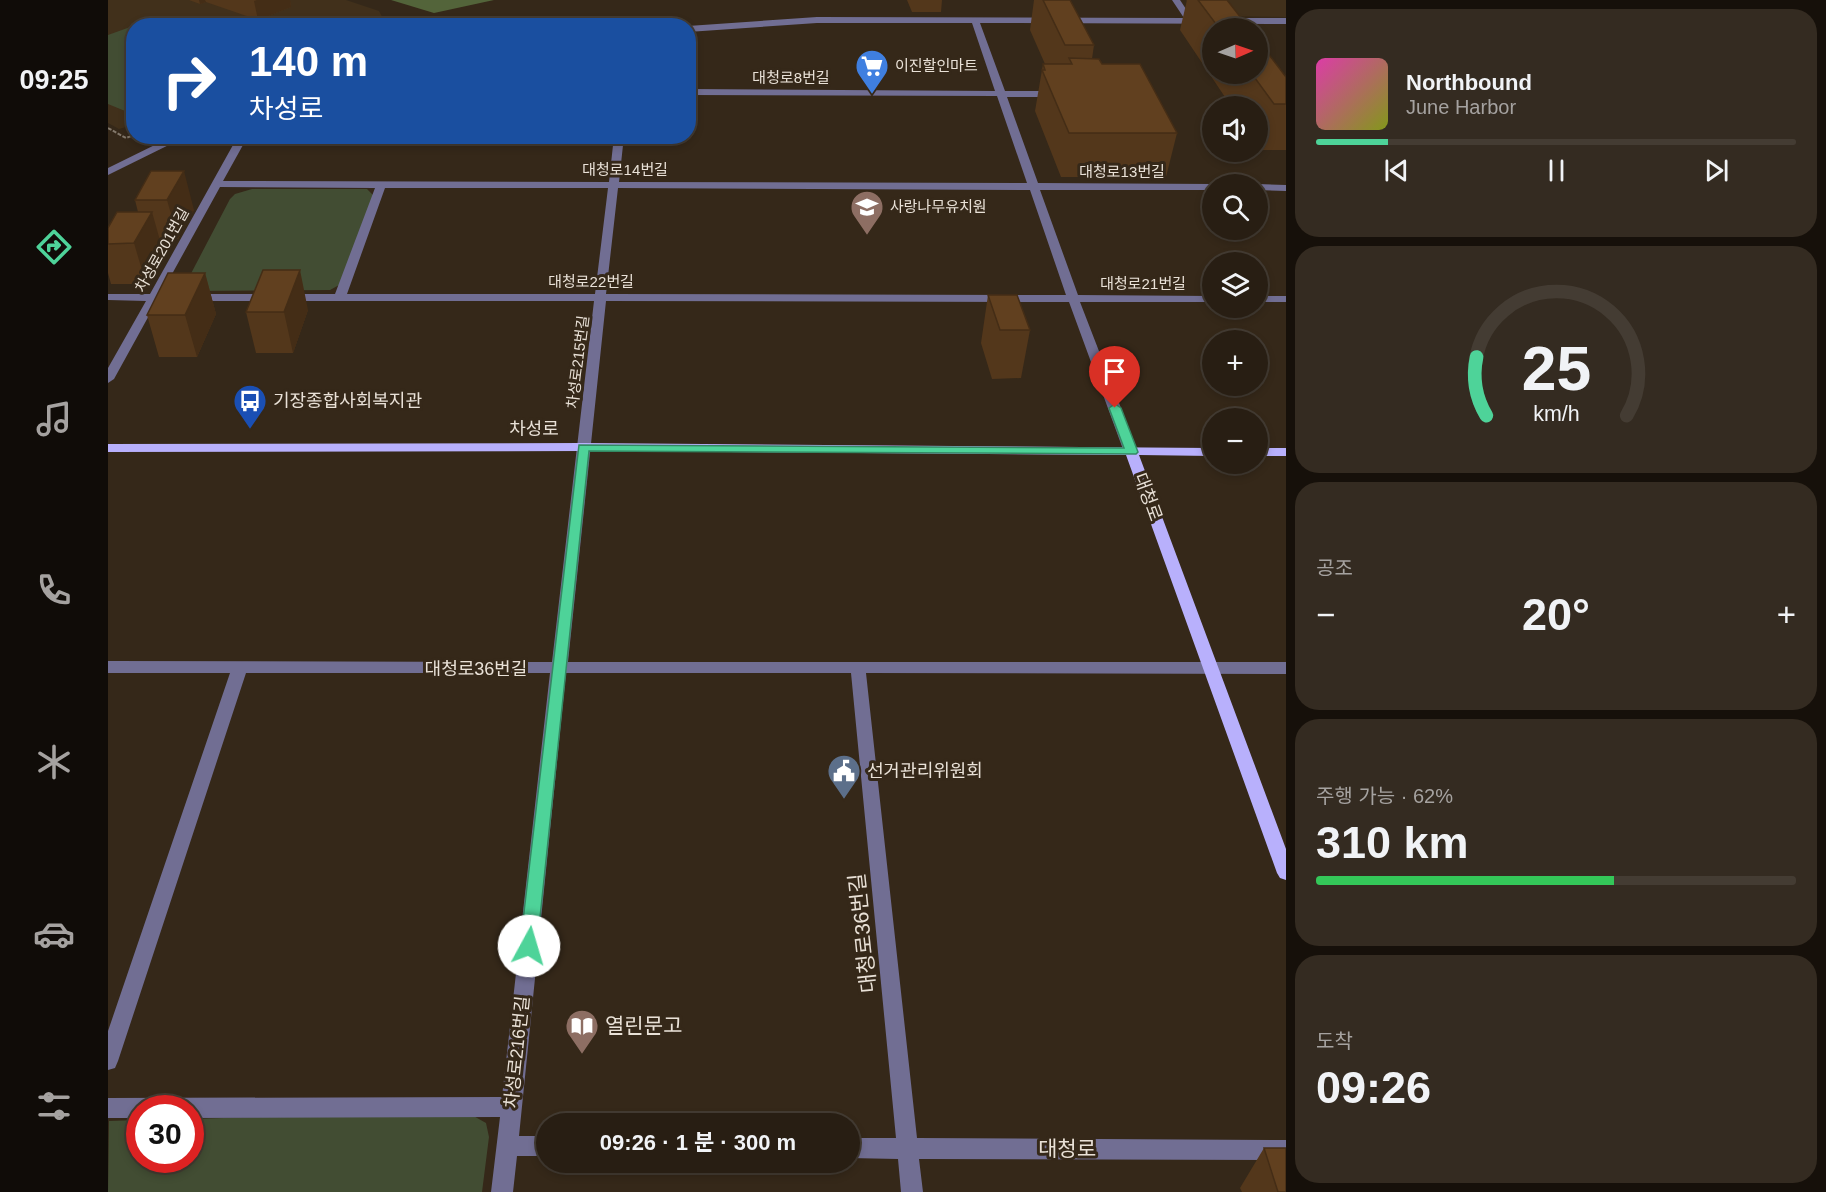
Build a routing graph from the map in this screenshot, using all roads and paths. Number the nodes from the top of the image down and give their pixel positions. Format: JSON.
{"nodes":[{"id":1,"x":1176,"y":0,"type":"edge"},
{"id":2,"x":975,"y":20,"type":"junction"},
{"id":3,"x":1189,"y":20,"type":"junction"},
{"id":4,"x":1282,"y":21,"type":"edge"},
{"id":5,"x":696,"y":28,"type":"edge"},
{"id":6,"x":1286,"y":30,"type":"edge"},
{"id":7,"x":696,"y":92,"type":"edge"},
{"id":8,"x":1000,"y":93,"type":"junction"},
{"id":9,"x":1070,"y":94,"type":"edge"},
{"id":10,"x":108,"y":128,"type":"edge"},
{"id":11,"x":126,"y":138,"type":"edge"},
{"id":12,"x":166,"y":144,"type":"edge"},
{"id":13,"x":238,"y":144,"type":"edge"},
{"id":14,"x":619,"y":144,"type":"edge"},
{"id":15,"x":108,"y":172,"type":"edge"},
{"id":16,"x":216,"y":184,"type":"junction"},
{"id":17,"x":381,"y":184,"type":"junction"},
{"id":18,"x":614,"y":185,"type":"junction"},
{"id":19,"x":1033,"y":186,"type":"junction"},
{"id":20,"x":1202,"y":187,"type":"edge"},
{"id":21,"x":1268,"y":188,"type":"edge"},
{"id":22,"x":1286,"y":188,"type":"edge"},
{"id":23,"x":108,"y":297,"type":"edge"},
{"id":24,"x":340,"y":297,"type":"junction"},
{"id":25,"x":601,"y":297,"type":"junction"},
{"id":26,"x":153,"y":298,"type":"junction"},
{"id":27,"x":1073,"y":298,"type":"junction"},
{"id":28,"x":1202,"y":299,"type":"edge"},
{"id":29,"x":1268,"y":299,"type":"edge"},
{"id":30,"x":1286,"y":299,"type":"edge"},
{"id":31,"x":108,"y":379,"type":"edge"},
{"id":32,"x":583,"y":447,"type":"junction"},
{"id":33,"x":108,"y":448,"type":"edge"},
{"id":34,"x":1131,"y":452,"type":"junction"},
{"id":35,"x":1202,"y":452,"type":"edge"},
{"id":36,"x":1268,"y":452,"type":"edge"},
{"id":37,"x":1286,"y":452,"type":"edge"},
{"id":38,"x":108,"y":667,"type":"edge"},
{"id":39,"x":1211,"y":668,"type":"junction"},
{"id":40,"x":1286,"y":668,"type":"edge"},
{"id":41,"x":239,"y":669,"type":"junction"},
{"id":42,"x":559,"y":669,"type":"junction"},
{"id":43,"x":858,"y":669,"type":"junction"},
{"id":44,"x":1286,"y":873,"type":"edge"},
{"id":45,"x":108,"y":1061,"type":"edge"},
{"id":46,"x":511,"y":1107,"type":"junction"},
{"id":47,"x":108,"y":1108,"type":"edge"},
{"id":48,"x":507,"y":1146,"type":"junction"},
{"id":49,"x":536,"y":1146,"type":"edge"},
{"id":50,"x":860,"y":1148,"type":"edge"},
{"id":51,"x":908,"y":1149,"type":"junction"},
{"id":52,"x":1286,"y":1149,"type":"edge"},
{"id":53,"x":502,"y":1192,"type":"edge"},
{"id":54,"x":912,"y":1192,"type":"edge"}],
"edges":[{"from":1,"to":3,"type":"street"},
{"from":2,"to":3,"type":"street"},
{"from":2,"to":5,"type":"street"},
{"from":2,"to":8,"type":"street","name":"대청로"},
{"from":3,"to":4,"type":"street"},
{"from":4,"to":6,"type":"street"},
{"from":7,"to":8,"type":"street","name":"대청로8번길"},
{"from":8,"to":9,"type":"street","name":"대청로8번길"},
{"from":8,"to":19,"type":"street","name":"대청로"},
{"from":10,"to":11,"type":"path"},
{"from":12,"to":15,"type":"street"},
{"from":13,"to":16,"type":"street","name":"차성로201번길"},
{"from":14,"to":18,"type":"street","name":"차성로215번길"},
{"from":16,"to":17,"type":"street","name":"대청로14번길"},
{"from":16,"to":26,"type":"street","name":"차성로201번길"},
{"from":17,"to":18,"type":"street","name":"대청로14번길"},
{"from":17,"to":24,"type":"street"},
{"from":18,"to":19,"type":"street","name":"대청로14번길"},
{"from":18,"to":25,"type":"street","name":"차성로215번길"},
{"from":19,"to":20,"type":"street","name":"대청로13번길"},
{"from":19,"to":27,"type":"street","name":"대청로"},
{"from":21,"to":22,"type":"street"},
{"from":23,"to":26,"type":"street","name":"대청로22번길"},
{"from":24,"to":25,"type":"street","name":"대청로22번길"},
{"from":24,"to":26,"type":"street","name":"대청로22번길"},
{"from":25,"to":27,"type":"street","name":"대청로22번길"},
{"from":25,"to":32,"type":"street","name":"차성로215번길"},
{"from":26,"to":31,"type":"street","name":"차성로201번길"},
{"from":27,"to":28,"type":"street","name":"대청로21번길"},
{"from":27,"to":34,"type":"street","name":"대청로"},
{"from":29,"to":30,"type":"street"},
{"from":32,"to":33,"type":"main road","name":"차성로"},
{"from":32,"to":34,"type":"main road","name":"차성로"},
{"from":32,"to":42,"type":"street","name":"차성로216번길"},
{"from":34,"to":35,"type":"main road","name":"차성로"},
{"from":34,"to":39,"type":"main road","name":"대청로"},
{"from":36,"to":37,"type":"main road"},
{"from":38,"to":41,"type":"street","name":"대청로36번길"},
{"from":39,"to":40,"type":"street","name":"대청로36번길"},
{"from":39,"to":43,"type":"street","name":"대청로36번길"},
{"from":39,"to":44,"type":"main road","name":"대청로"},
{"from":41,"to":42,"type":"street","name":"대청로36번길"},
{"from":41,"to":45,"type":"street"},
{"from":42,"to":43,"type":"street","name":"대청로36번길"},
{"from":42,"to":46,"type":"street","name":"차성로216번길"},
{"from":43,"to":51,"type":"street","name":"대청로36번길"},
{"from":46,"to":47,"type":"street"},
{"from":46,"to":48,"type":"street","name":"차성로216번길"},
{"from":48,"to":49,"type":"street"},
{"from":48,"to":53,"type":"street","name":"차성로216번길"},
{"from":50,"to":51,"type":"street","name":"대청로"},
{"from":51,"to":52,"type":"street","name":"대청로"},
{"from":51,"to":54,"type":"street","name":"대청로36번길"}]}
